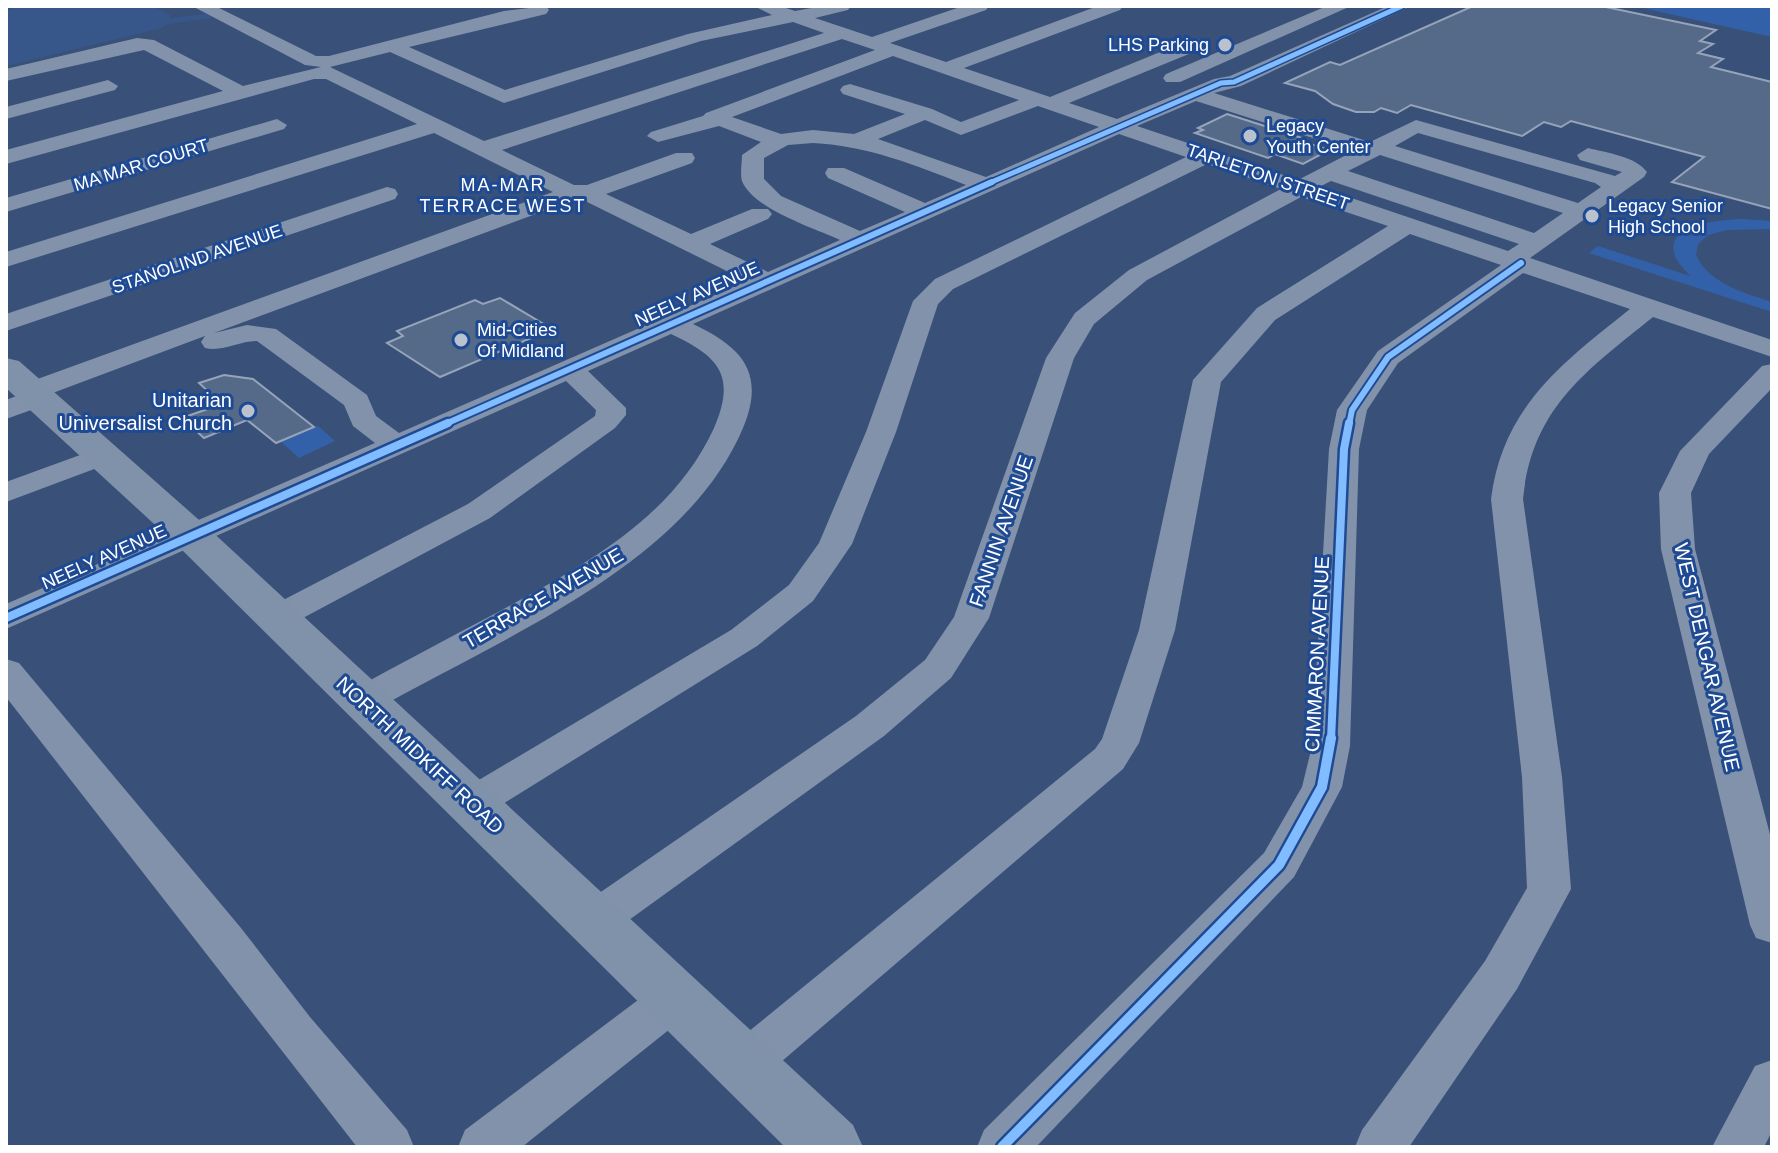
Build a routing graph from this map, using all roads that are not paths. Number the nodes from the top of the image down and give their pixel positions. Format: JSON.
{"nodes":[{"id":1,"x":201,"y":6,"type":"edge"},
{"id":2,"x":763,"y":6,"type":"edge"},
{"id":3,"x":842,"y":6,"type":"edge"},
{"id":4,"x":980,"y":6,"type":"edge"},
{"id":5,"x":1114,"y":6,"type":"edge"},
{"id":6,"x":1381,"y":6,"type":"edge"},
{"id":7,"x":1402,"y":6,"type":"edge"},
{"id":8,"x":1336,"y":8,"type":"edge"},
{"id":9,"x":248,"y":9,"type":"dead end"},
{"id":10,"x":540,"y":10,"type":"dead end"},
{"id":11,"x":1278,"y":10,"type":"dead end"},
{"id":12,"x":1306,"y":12,"type":"edge"},
{"id":13,"x":220,"y":16,"type":"junction"},
{"id":14,"x":795,"y":17,"type":"junction"},
{"id":15,"x":843,"y":33,"type":"junction"},
{"id":16,"x":1213,"y":37,"type":"dead end"},
{"id":17,"x":393,"y":46,"type":"junction"},
{"id":18,"x":883,"y":46,"type":"junction"},
{"id":19,"x":1263,"y":49,"type":"junction"},
{"id":20,"x":947,"y":68,"type":"junction"},
{"id":21,"x":6,"y":75,"type":"edge"},
{"id":22,"x":1156,"y":85,"type":"dead end"},
{"id":23,"x":108,"y":86,"type":"dead end"},
{"id":24,"x":1208,"y":89,"type":"junction"},
{"id":25,"x":850,"y":90,"type":"dead end"},
{"id":26,"x":241,"y":93,"type":"junction"},
{"id":27,"x":1074,"y":95,"type":"junction"},
{"id":28,"x":1045,"y":101,"type":"junction"},
{"id":29,"x":6,"y":113,"type":"edge"},
{"id":30,"x":925,"y":113,"type":"junction"},
{"id":31,"x":1113,"y":114,"type":"junction"},
{"id":32,"x":718,"y":120,"type":"junction"},
{"id":33,"x":277,"y":125,"type":"dead end"},
{"id":34,"x":434,"y":126,"type":"junction"},
{"id":35,"x":658,"y":136,"type":"dead end"},
{"id":36,"x":780,"y":141,"type":"junction"},
{"id":37,"x":855,"y":141,"type":"junction"},
{"id":38,"x":1386,"y":142,"type":"junction"},
{"id":39,"x":482,"y":149,"type":"junction"},
{"id":40,"x":1206,"y":156,"type":"junction"},
{"id":41,"x":6,"y":157,"type":"edge"},
{"id":42,"x":684,"y":158,"type":"dead end"},
{"id":43,"x":836,"y":173,"type":"dead end"},
{"id":44,"x":1316,"y":181,"type":"junction"},
{"id":45,"x":987,"y":185,"type":"junction"},
{"id":46,"x":1608,"y":191,"type":"junction"},
{"id":47,"x":580,"y":193,"type":"junction"},
{"id":48,"x":387,"y":194,"type":"dead end"},
{"id":49,"x":6,"y":205,"type":"edge"},
{"id":50,"x":1581,"y":211,"type":"junction"},
{"id":51,"x":925,"y":212,"type":"junction"},
{"id":52,"x":760,"y":214,"type":"dead end"},
{"id":53,"x":1407,"y":225,"type":"junction"},
{"id":54,"x":1560,"y":226,"type":"junction"},
{"id":55,"x":860,"y":240,"type":"junction"},
{"id":56,"x":691,"y":243,"type":"junction"},
{"id":57,"x":1524,"y":255,"type":"junction"},
{"id":58,"x":6,"y":260,"type":"edge"},
{"id":59,"x":767,"y":281,"type":"junction"},
{"id":60,"x":1649,"y":307,"type":"junction"},
{"id":61,"x":6,"y":323,"type":"edge"},
{"id":62,"x":670,"y":323,"type":"junction"},
{"id":63,"x":1772,"y":349,"type":"edge"},
{"id":64,"x":569,"y":368,"type":"junction"},
{"id":65,"x":1772,"y":372,"type":"edge"},
{"id":66,"x":25,"y":395,"type":"edge"},
{"id":67,"x":397,"y":445,"type":"junction"},
{"id":68,"x":102,"y":456,"type":"junction"},
{"id":69,"x":6,"y":493,"type":"edge"},
{"id":70,"x":192,"y":536,"type":"junction"},
{"id":71,"x":6,"y":618,"type":"edge"},
{"id":72,"x":276,"y":618,"type":"junction"},
{"id":73,"x":6,"y":672,"type":"edge"},
{"id":74,"x":362,"y":701,"type":"junction"},
{"id":75,"x":471,"y":804,"type":"junction"},
{"id":76,"x":595,"y":920,"type":"junction"},
{"id":77,"x":1772,"y":925,"type":"edge"},
{"id":78,"x":674,"y":999,"type":"junction"},
{"id":79,"x":743,"y":1065,"type":"junction"},
{"id":80,"x":1772,"y":1082,"type":"edge"},
{"id":81,"x":389,"y":1147,"type":"edge"},
{"id":82,"x":483,"y":1147,"type":"edge"},
{"id":83,"x":830,"y":1147,"type":"edge"},
{"id":84,"x":1002,"y":1147,"type":"edge"},
{"id":85,"x":1380,"y":1147,"type":"edge"},
{"id":86,"x":1737,"y":1147,"type":"edge"}],
"edges":[{"from":1,"to":13,"type":"street"},
{"from":2,"to":14,"type":"street","name":"TARLETON STREET"},
{"from":3,"to":14,"type":"street"},
{"from":4,"to":18,"type":"street"},
{"from":5,"to":20,"type":"street"},
{"from":6,"to":19,"type":"street","name":"NEELY AVENUE"},
{"from":7,"to":24,"type":"street","name":"NEELY AVENUE"},
{"from":8,"to":12,"type":"street"},
{"from":9,"to":13,"type":"street"},
{"from":10,"to":17,"type":"street"},
{"from":11,"to":12,"type":"street"},
{"from":12,"to":19,"type":"street"},
{"from":13,"to":17,"type":"street"},
{"from":14,"to":15,"type":"street","name":"TARLETON STREET"},
{"from":14,"to":17,"type":"street"},
{"from":15,"to":18,"type":"street","name":"TARLETON STREET"},
{"from":15,"to":39,"type":"street"},
{"from":16,"to":27,"type":"street"},
{"from":18,"to":20,"type":"street","name":"TARLETON STREET"},
{"from":18,"to":32,"type":"street"},
{"from":19,"to":22,"type":"street"},
{"from":19,"to":24,"type":"street","name":"NEELY AVENUE"},
{"from":20,"to":28,"type":"street","name":"TARLETON STREET"},
{"from":21,"to":26,"type":"street"},
{"from":23,"to":29,"type":"street"},
{"from":24,"to":31,"type":"street","name":"NEELY AVENUE"},
{"from":24,"to":38,"type":"street"},
{"from":25,"to":30,"type":"street"},
{"from":26,"to":34,"type":"street"},
{"from":26,"to":41,"type":"street"},
{"from":27,"to":28,"type":"street"},
{"from":27,"to":31,"type":"street"},
{"from":28,"to":30,"type":"street"},
{"from":28,"to":31,"type":"street","name":"TARLETON STREET"},
{"from":30,"to":37,"type":"street"},
{"from":31,"to":40,"type":"street","name":"TARLETON STREET"},
{"from":31,"to":45,"type":"street","name":"NEELY AVENUE"},
{"from":32,"to":35,"type":"street"},
{"from":32,"to":36,"type":"street"},
{"from":33,"to":49,"type":"street","name":"MA MAR COURT"},
{"from":34,"to":39,"type":"street"},
{"from":34,"to":58,"type":"street"},
{"from":36,"to":37,"type":"street"},
{"from":36,"to":55,"type":"street"},
{"from":37,"to":45,"type":"street"},
{"from":38,"to":44,"type":"street","name":"FANNIN AVENUE"},
{"from":38,"to":46,"type":"street"},
{"from":38,"to":46,"type":"street"},
{"from":38,"to":50,"type":"street"},
{"from":38,"to":54,"type":"street"},
{"from":39,"to":47,"type":"street"},
{"from":40,"to":44,"type":"street","name":"TARLETON STREET"},
{"from":40,"to":75,"type":"street"},
{"from":42,"to":47,"type":"street"},
{"from":43,"to":51,"type":"street"},
{"from":44,"to":53,"type":"street","name":"TARLETON STREET"},
{"from":44,"to":57,"type":"street"},
{"from":44,"to":76,"type":"street","name":"FANNIN AVENUE"},
{"from":45,"to":51,"type":"street","name":"NEELY AVENUE"},
{"from":46,"to":50,"type":"street","name":"CIMMARON AVENUE"},
{"from":47,"to":56,"type":"street"},
{"from":47,"to":66,"type":"street"},
{"from":48,"to":61,"type":"street","name":"STANOLIND AVENUE"},
{"from":50,"to":54,"type":"street","name":"CIMMARON AVENUE"},
{"from":51,"to":55,"type":"street","name":"NEELY AVENUE"},
{"from":52,"to":56,"type":"street"},
{"from":53,"to":57,"type":"street","name":"TARLETON STREET"},
{"from":53,"to":79,"type":"street"},
{"from":54,"to":57,"type":"street","name":"CIMMARON AVENUE"},
{"from":55,"to":59,"type":"street","name":"NEELY AVENUE"},
{"from":56,"to":59,"type":"street"},
{"from":57,"to":60,"type":"street","name":"TARLETON STREET"},
{"from":57,"to":84,"type":"street","name":"CIMMARON AVENUE"},
{"from":59,"to":62,"type":"street","name":"NEELY AVENUE"},
{"from":60,"to":63,"type":"street","name":"TARLETON STREET"},
{"from":60,"to":85,"type":"street"},
{"from":62,"to":64,"type":"street","name":"NEELY AVENUE"},
{"from":62,"to":74,"type":"street","name":"TERRACE AVENUE"},
{"from":64,"to":67,"type":"street","name":"NEELY AVENUE"},
{"from":64,"to":72,"type":"street"},
{"from":65,"to":77,"type":"street","name":"WEST DENGAR AVENUE"},
{"from":66,"to":67,"type":"street"},
{"from":66,"to":68,"type":"main road","name":"NORTH MIDKIFF ROAD"},
{"from":67,"to":70,"type":"street","name":"NEELY AVENUE"},
{"from":68,"to":69,"type":"street"},
{"from":68,"to":70,"type":"main road","name":"NORTH MIDKIFF ROAD"},
{"from":70,"to":71,"type":"street","name":"NEELY AVENUE"},
{"from":70,"to":72,"type":"main road","name":"NORTH MIDKIFF ROAD"},
{"from":72,"to":74,"type":"main road","name":"NORTH MIDKIFF ROAD"},
{"from":73,"to":81,"type":"street"},
{"from":74,"to":75,"type":"main road","name":"NORTH MIDKIFF ROAD"},
{"from":75,"to":76,"type":"main road","name":"NORTH MIDKIFF ROAD"},
{"from":76,"to":78,"type":"main road","name":"NORTH MIDKIFF ROAD"},
{"from":78,"to":79,"type":"main road","name":"NORTH MIDKIFF ROAD"},
{"from":78,"to":82,"type":"street"},
{"from":79,"to":83,"type":"main road","name":"NORTH MIDKIFF ROAD"},
{"from":80,"to":86,"type":"street"}]}
